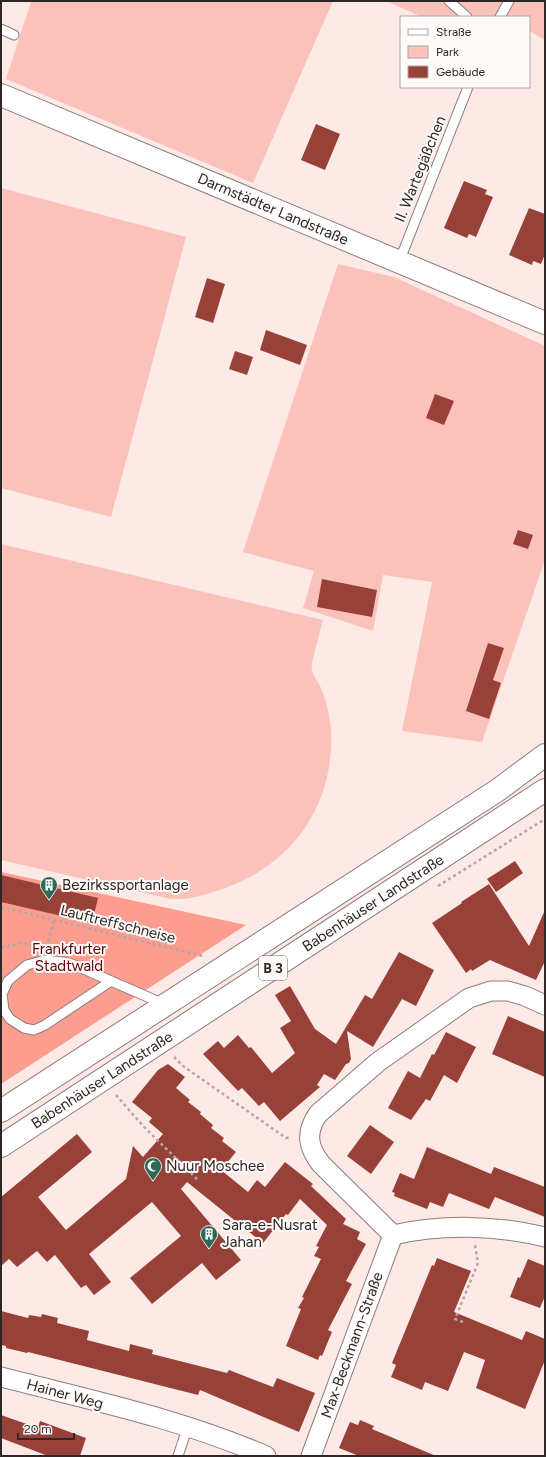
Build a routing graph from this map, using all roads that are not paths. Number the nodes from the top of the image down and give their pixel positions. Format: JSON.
{"nodes":[{"id":1,"x":449,"y":1,"type":"edge"},
{"id":2,"x":509,"y":1,"type":"edge"},
{"id":3,"x":466,"y":16,"type":"edge"},
{"id":4,"x":501,"y":16,"type":"edge"},
{"id":5,"x":1,"y":29,"type":"edge"},
{"id":6,"x":14,"y":35,"type":"dead end"},
{"id":7,"x":468,"y":88,"type":"edge"},
{"id":8,"x":1,"y":95,"type":"edge"},
{"id":9,"x":399,"y":262,"type":"junction"},
{"id":10,"x":545,"y":323,"type":"edge"},
{"id":11,"x":545,"y":755,"type":"edge"},
{"id":12,"x":545,"y":790,"type":"edge"},
{"id":13,"x":111,"y":981,"type":"junction"},
{"id":14,"x":166,"y":1004,"type":"junction"},
{"id":15,"x":545,"y":1005,"type":"edge"},
{"id":16,"x":1,"y":1111,"type":"edge"},
{"id":17,"x":1,"y":1146,"type":"edge"},
{"id":18,"x":393,"y":1235,"type":"junction"},
{"id":19,"x":545,"y":1237,"type":"edge"},
{"id":20,"x":1,"y":1377,"type":"edge"},
{"id":21,"x":188,"y":1426,"type":"junction"},
{"id":22,"x":178,"y":1456,"type":"edge"},
{"id":23,"x":266,"y":1456,"type":"edge"},
{"id":24,"x":311,"y":1456,"type":"edge"}],
"edges":[{"from":1,"to":3,"type":"lane"},
{"from":2,"to":4,"type":"lane"},
{"from":5,"to":6,"type":"lane"},
{"from":7,"to":9,"type":"lane","name":"II. Wartegäßchen"},
{"from":8,"to":9,"type":"main road","name":"Darmstädter Landstraße"},
{"from":9,"to":10,"type":"main road","name":"Darmstädter Landstraße"},
{"from":11,"to":14,"type":"main road","name":"Babenhäuser Landstraße","number":"B 3"},
{"from":12,"to":17,"type":"main road","name":"Babenhäuser Landstraße","number":"B 3"},
{"from":13,"to":13,"type":"lane"},
{"from":13,"to":14,"type":"lane"},
{"from":14,"to":16,"type":"main road","name":"Babenhäuser Landstraße","number":"B 3"},
{"from":15,"to":18,"type":"street"},
{"from":18,"to":19,"type":"street"},
{"from":18,"to":24,"type":"street","name":"Max-Beckmann-Straße"},
{"from":20,"to":21,"type":"street","name":"Hainer Weg"},
{"from":21,"to":22,"type":"lane"},
{"from":21,"to":23,"type":"street","name":"Hainer Weg"}]}
